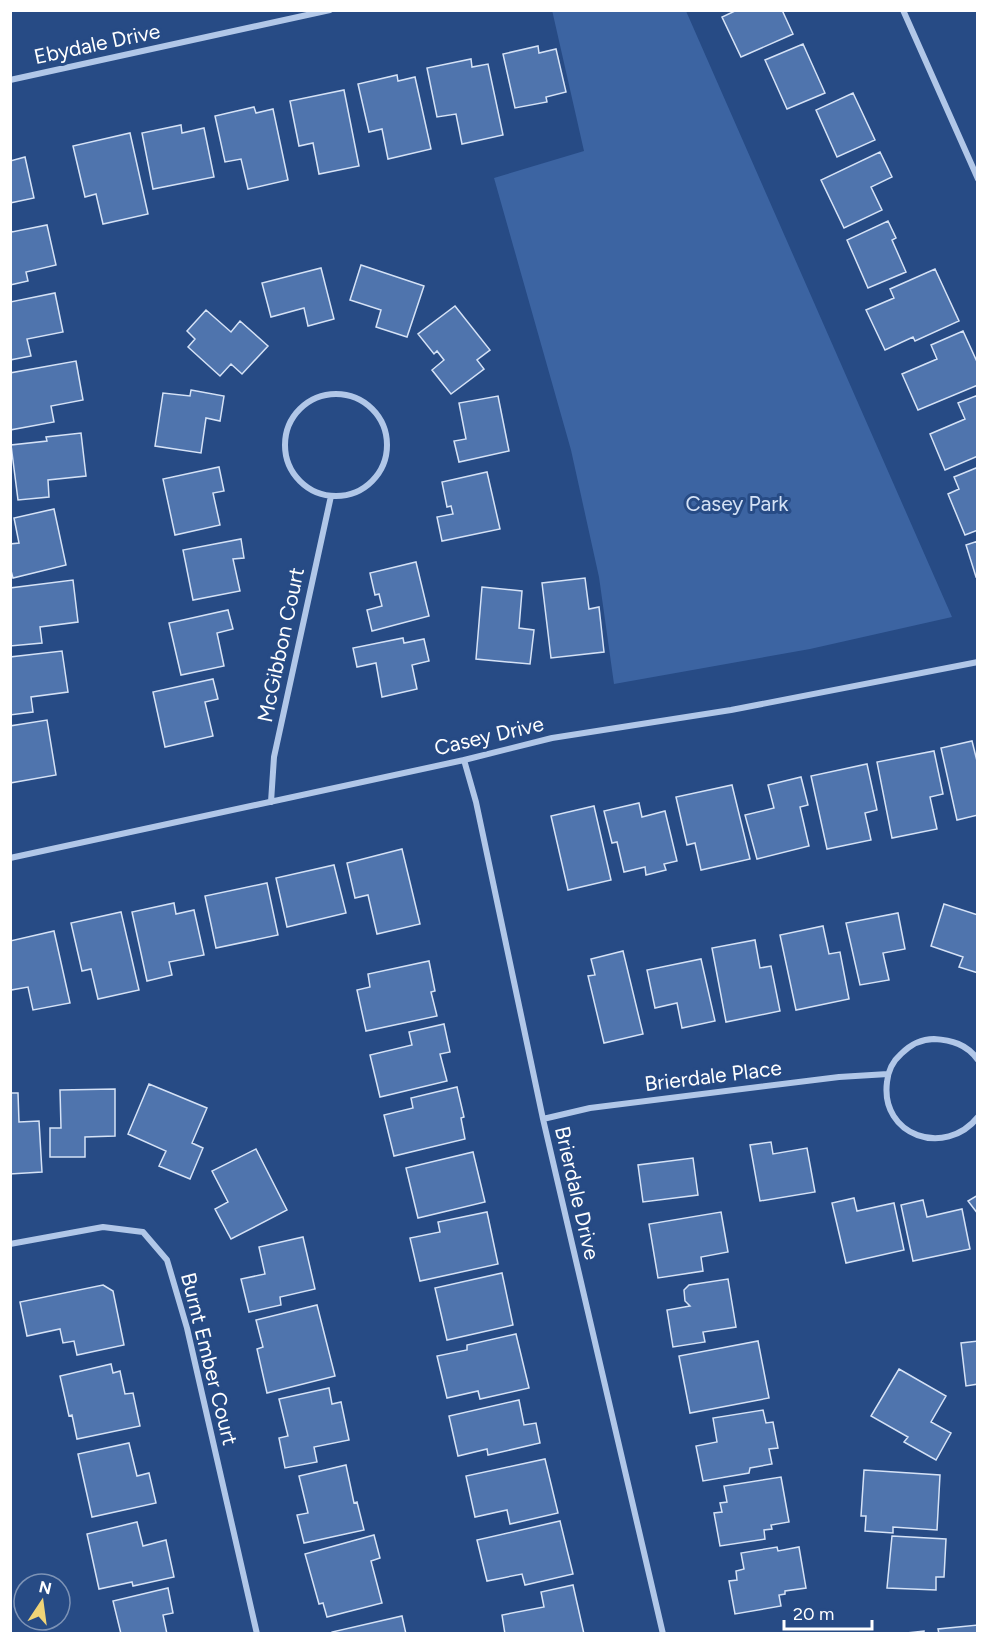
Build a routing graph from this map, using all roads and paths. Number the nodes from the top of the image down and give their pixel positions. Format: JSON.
{"nodes":[{"id":1,"x":330,"y":10,"type":"edge"},
{"id":2,"x":903,"y":10,"type":"edge"},
{"id":3,"x":10,"y":80,"type":"edge"},
{"id":4,"x":978,"y":179,"type":"edge"},
{"id":5,"x":331,"y":496,"type":"junction"},
{"id":6,"x":978,"y":662,"type":"edge"},
{"id":7,"x":464,"y":760,"type":"junction"},
{"id":8,"x":271,"y":802,"type":"junction"},
{"id":9,"x":10,"y":858,"type":"edge"},
{"id":10,"x":978,"y":1060,"type":"edge"},
{"id":11,"x":888,"y":1074,"type":"junction"},
{"id":12,"x":978,"y":1117,"type":"edge"},
{"id":13,"x":543,"y":1119,"type":"junction"},
{"id":14,"x":10,"y":1244,"type":"edge"},
{"id":15,"x":257,"y":1634,"type":"edge"},
{"id":16,"x":663,"y":1634,"type":"edge"}],
"edges":[{"from":1,"to":3,"type":"street","name":"Ebydale Drive"},
{"from":2,"to":4,"type":"street"},
{"from":5,"to":5,"type":"street"},
{"from":5,"to":8,"type":"street","name":"McGibbon Court"},
{"from":6,"to":7,"type":"street","name":"Casey Drive"},
{"from":7,"to":8,"type":"street","name":"Casey Drive"},
{"from":7,"to":13,"type":"street","name":"Brierdale Drive"},
{"from":8,"to":9,"type":"street","name":"Casey Drive"},
{"from":10,"to":11,"type":"street"},
{"from":11,"to":12,"type":"street"},
{"from":11,"to":13,"type":"street","name":"Brierdale Place"},
{"from":13,"to":16,"type":"street","name":"Brierdale Drive"},
{"from":14,"to":15,"type":"street","name":"Burnt Ember Court"}]}
